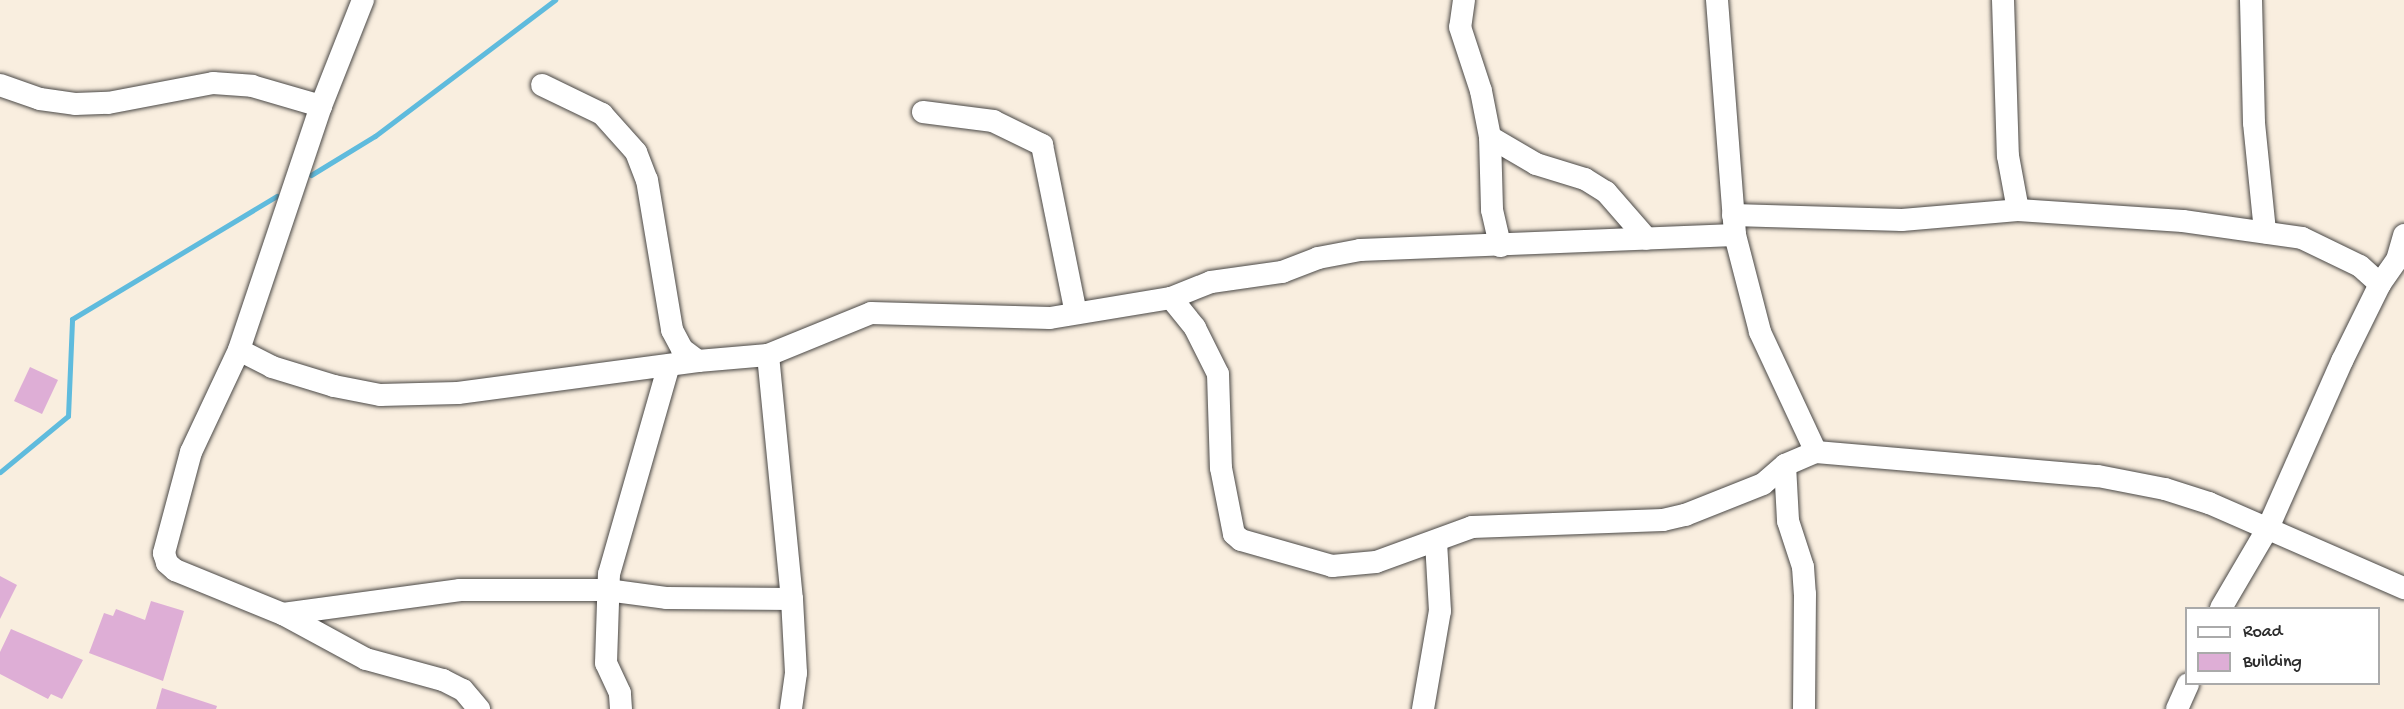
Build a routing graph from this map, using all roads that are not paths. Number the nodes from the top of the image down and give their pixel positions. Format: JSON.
{"nodes":[{"id":1,"x":363,"y":0,"type":"edge"},
{"id":2,"x":1464,"y":0,"type":"edge"},
{"id":3,"x":1717,"y":0,"type":"edge"},
{"id":4,"x":2003,"y":0,"type":"edge"},
{"id":5,"x":2251,"y":0,"type":"edge"},
{"id":6,"x":0,"y":85,"type":"edge"},
{"id":7,"x":542,"y":85,"type":"dead end"},
{"id":8,"x":321,"y":106,"type":"junction"},
{"id":9,"x":923,"y":112,"type":"dead end"},
{"id":10,"x":1490,"y":137,"type":"junction"},
{"id":11,"x":2018,"y":210,"type":"junction"},
{"id":12,"x":1734,"y":225,"type":"junction"},
{"id":13,"x":2265,"y":232,"type":"junction"},
{"id":14,"x":2404,"y":235,"type":"edge"},
{"id":15,"x":1647,"y":239,"type":"junction"},
{"id":16,"x":1500,"y":246,"type":"junction"},
{"id":17,"x":2400,"y":261,"type":"edge"},
{"id":18,"x":2380,"y":284,"type":"junction"},
{"id":19,"x":1171,"y":298,"type":"junction"},
{"id":20,"x":1076,"y":313,"type":"junction"},
{"id":21,"x":239,"y":350,"type":"junction"},
{"id":22,"x":768,"y":355,"type":"junction"},
{"id":23,"x":698,"y":361,"type":"junction"},
{"id":24,"x":669,"y":365,"type":"junction"},
{"id":25,"x":1816,"y":452,"type":"junction"},
{"id":26,"x":1785,"y":465,"type":"junction"},
{"id":27,"x":2268,"y":528,"type":"junction"},
{"id":28,"x":1436,"y":541,"type":"junction"},
{"id":29,"x":2404,"y":588,"type":"edge"},
{"id":30,"x":607,"y":590,"type":"junction"},
{"id":31,"x":792,"y":599,"type":"junction"},
{"id":32,"x":2222,"y":607,"type":"edge"},
{"id":33,"x":283,"y":614,"type":"junction"},
{"id":34,"x":2188,"y":685,"type":"edge"},
{"id":35,"x":479,"y":709,"type":"edge"},
{"id":36,"x":621,"y":709,"type":"edge"},
{"id":37,"x":791,"y":709,"type":"edge"},
{"id":38,"x":1423,"y":709,"type":"edge"},
{"id":39,"x":1804,"y":709,"type":"edge"},
{"id":40,"x":2176,"y":709,"type":"edge"}],
"edges":[{"from":1,"to":8,"type":"street"},
{"from":2,"to":10,"type":"street"},
{"from":3,"to":12,"type":"street"},
{"from":4,"to":11,"type":"street"},
{"from":5,"to":13,"type":"street"},
{"from":6,"to":8,"type":"street"},
{"from":7,"to":23,"type":"street"},
{"from":8,"to":21,"type":"street"},
{"from":9,"to":20,"type":"street"},
{"from":10,"to":15,"type":"street"},
{"from":10,"to":16,"type":"street"},
{"from":11,"to":12,"type":"street"},
{"from":11,"to":13,"type":"street"},
{"from":12,"to":15,"type":"street"},
{"from":12,"to":25,"type":"street"},
{"from":13,"to":18,"type":"street"},
{"from":14,"to":17,"type":"street"},
{"from":15,"to":16,"type":"street"},
{"from":16,"to":19,"type":"street"},
{"from":17,"to":18,"type":"street"},
{"from":18,"to":27,"type":"street"},
{"from":19,"to":20,"type":"street"},
{"from":19,"to":28,"type":"street"},
{"from":20,"to":22,"type":"street"},
{"from":21,"to":24,"type":"street"},
{"from":21,"to":33,"type":"street"},
{"from":22,"to":23,"type":"street"},
{"from":22,"to":31,"type":"street"},
{"from":23,"to":24,"type":"street"},
{"from":24,"to":30,"type":"street"},
{"from":25,"to":26,"type":"street"},
{"from":25,"to":27,"type":"street"},
{"from":26,"to":28,"type":"street"},
{"from":26,"to":39,"type":"street"},
{"from":27,"to":29,"type":"street"},
{"from":27,"to":32,"type":"street"},
{"from":28,"to":38,"type":"street"},
{"from":30,"to":31,"type":"street"},
{"from":30,"to":33,"type":"street"},
{"from":30,"to":36,"type":"street"},
{"from":31,"to":37,"type":"street"},
{"from":33,"to":35,"type":"street"},
{"from":34,"to":40,"type":"street"}]}
